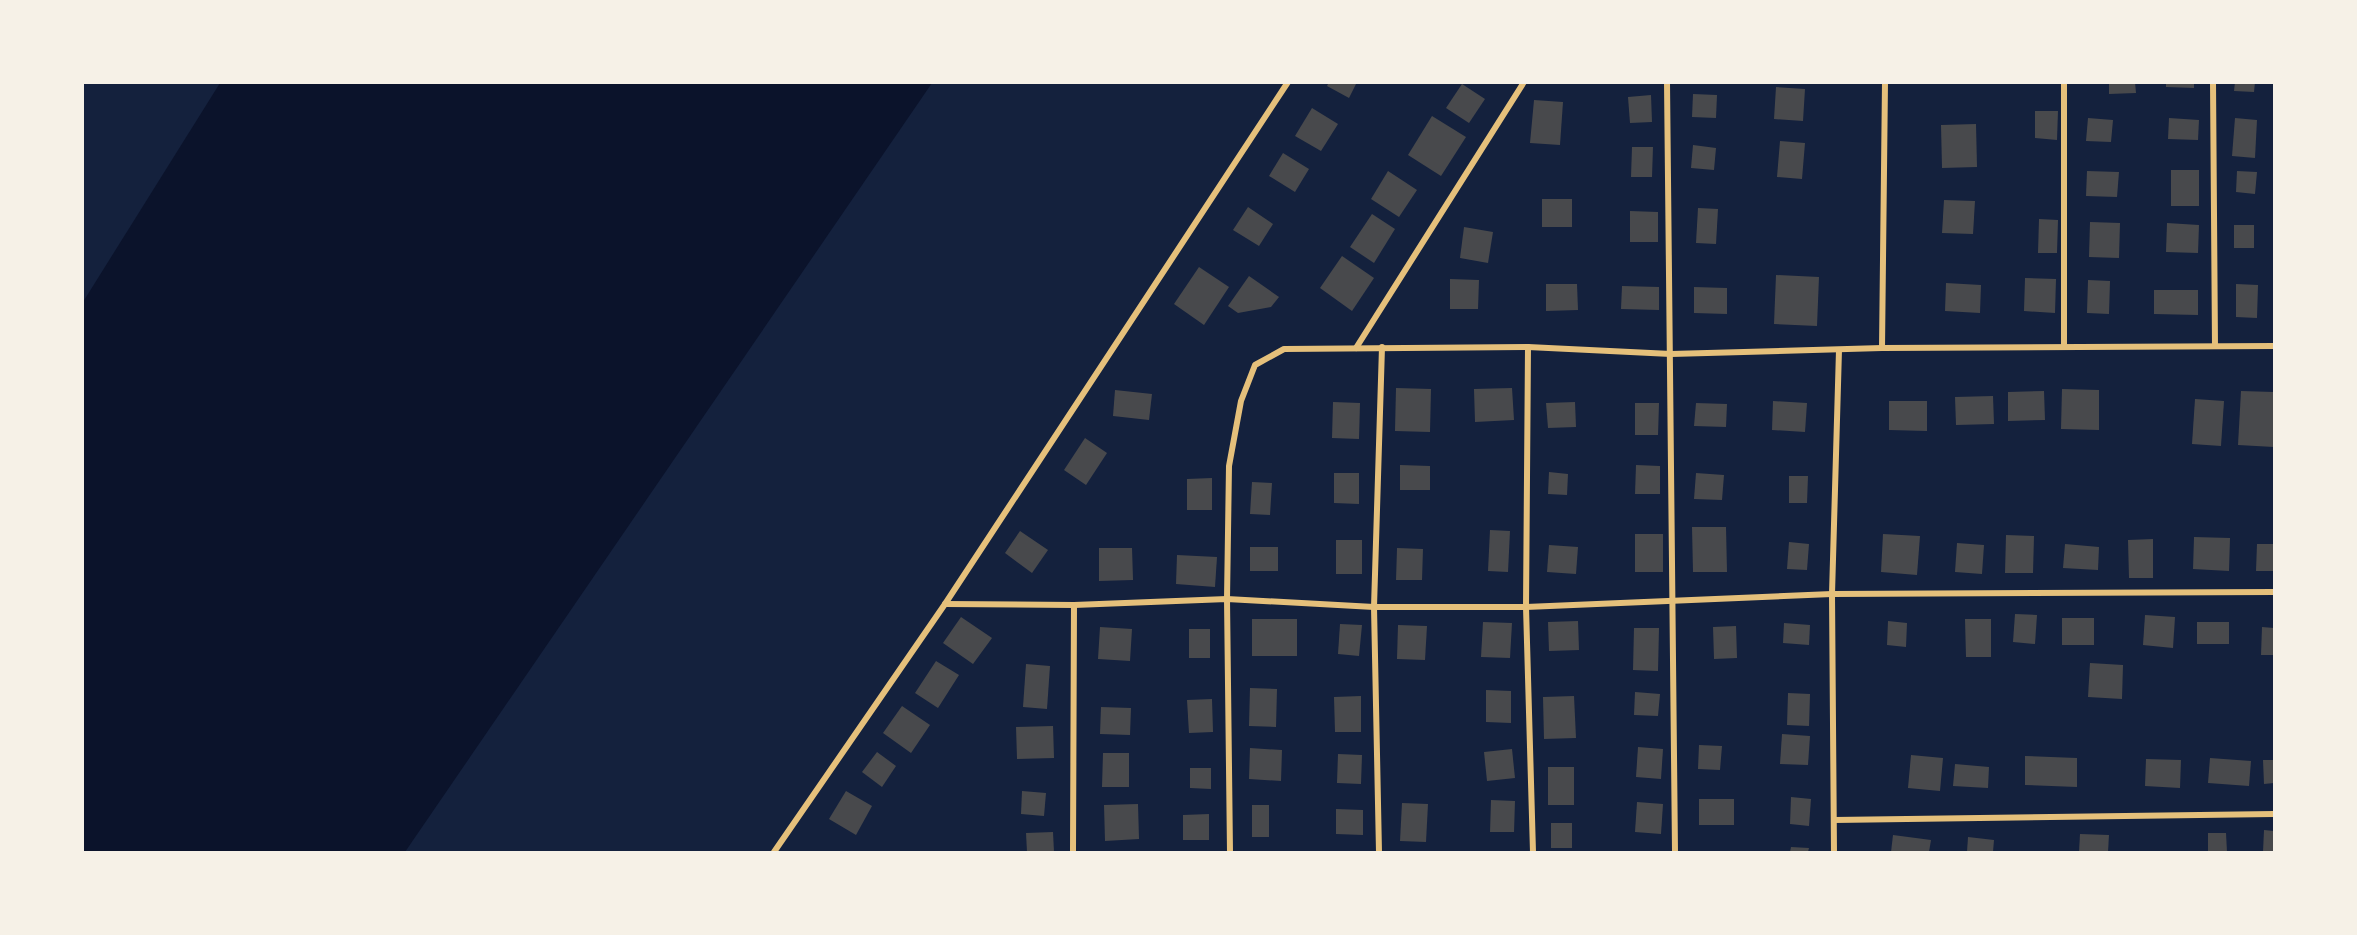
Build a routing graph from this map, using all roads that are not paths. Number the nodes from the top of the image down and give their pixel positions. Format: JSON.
{"nodes":[{"id":1,"x":1288,"y":82,"type":"edge"},
{"id":2,"x":1524,"y":82,"type":"edge"},
{"id":3,"x":1667,"y":82,"type":"edge"},
{"id":4,"x":1885,"y":82,"type":"edge"},
{"id":5,"x":2064,"y":82,"type":"edge"},
{"id":6,"x":2213,"y":82,"type":"edge"},
{"id":7,"x":2215,"y":346,"type":"junction"},
{"id":8,"x":2274,"y":346,"type":"edge"},
{"id":9,"x":1382,"y":347,"type":"junction"},
{"id":10,"x":1528,"y":347,"type":"junction"},
{"id":11,"x":2064,"y":347,"type":"junction"},
{"id":12,"x":1356,"y":348,"type":"junction"},
{"id":13,"x":1882,"y":348,"type":"junction"},
{"id":14,"x":1839,"y":350,"type":"junction"},
{"id":15,"x":1671,"y":354,"type":"junction"},
{"id":16,"x":2274,"y":592,"type":"edge"},
{"id":17,"x":1832,"y":594,"type":"junction"},
{"id":18,"x":1227,"y":599,"type":"junction"},
{"id":19,"x":1673,"y":600,"type":"junction"},
{"id":20,"x":945,"y":604,"type":"junction"},
{"id":21,"x":1074,"y":605,"type":"junction"},
{"id":22,"x":1374,"y":607,"type":"junction"},
{"id":23,"x":1526,"y":607,"type":"junction"},
{"id":24,"x":2274,"y":814,"type":"edge"},
{"id":25,"x":1834,"y":820,"type":"junction"},
{"id":26,"x":774,"y":852,"type":"edge"},
{"id":27,"x":1073,"y":852,"type":"edge"},
{"id":28,"x":1230,"y":852,"type":"edge"},
{"id":29,"x":1379,"y":852,"type":"edge"},
{"id":30,"x":1533,"y":852,"type":"edge"},
{"id":31,"x":1675,"y":852,"type":"edge"},
{"id":32,"x":1834,"y":852,"type":"edge"}],
"edges":[{"from":1,"to":20,"type":"street"},
{"from":2,"to":12,"type":"street"},
{"from":3,"to":15,"type":"street"},
{"from":4,"to":13,"type":"street"},
{"from":5,"to":11,"type":"street"},
{"from":6,"to":7,"type":"street"},
{"from":7,"to":8,"type":"street"},
{"from":7,"to":11,"type":"street"},
{"from":9,"to":10,"type":"street"},
{"from":9,"to":12,"type":"street"},
{"from":9,"to":22,"type":"street"},
{"from":10,"to":15,"type":"street"},
{"from":10,"to":23,"type":"street"},
{"from":11,"to":13,"type":"street"},
{"from":12,"to":18,"type":"street"},
{"from":13,"to":14,"type":"street"},
{"from":14,"to":15,"type":"street"},
{"from":14,"to":17,"type":"street"},
{"from":15,"to":19,"type":"street"},
{"from":16,"to":17,"type":"street"},
{"from":17,"to":19,"type":"street"},
{"from":17,"to":25,"type":"street"},
{"from":18,"to":21,"type":"street"},
{"from":18,"to":22,"type":"street"},
{"from":18,"to":28,"type":"street"},
{"from":19,"to":23,"type":"street"},
{"from":19,"to":31,"type":"street"},
{"from":20,"to":21,"type":"street"},
{"from":20,"to":26,"type":"street"},
{"from":21,"to":27,"type":"street"},
{"from":22,"to":23,"type":"street"},
{"from":22,"to":29,"type":"street"},
{"from":23,"to":30,"type":"street"},
{"from":24,"to":25,"type":"street"},
{"from":25,"to":32,"type":"street"}]}
